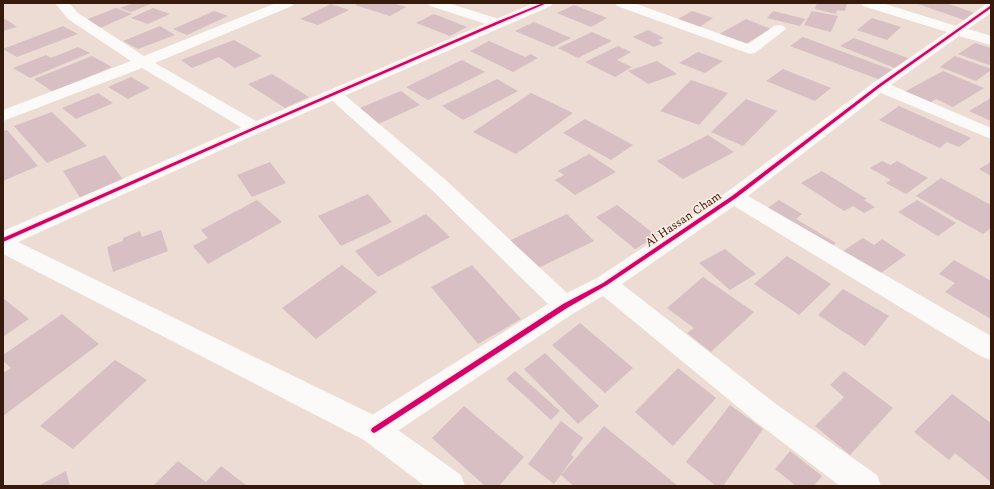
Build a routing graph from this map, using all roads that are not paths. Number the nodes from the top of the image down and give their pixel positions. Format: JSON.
{"nodes":[{"id":1,"x":62,"y":3,"type":"edge"},
{"id":2,"x":287,"y":3,"type":"edge"},
{"id":3,"x":435,"y":3,"type":"edge"},
{"id":4,"x":546,"y":3,"type":"edge"},
{"id":5,"x":622,"y":3,"type":"edge"},
{"id":6,"x":868,"y":3,"type":"edge"},
{"id":7,"x":252,"y":5,"type":"dead end"},
{"id":8,"x":991,"y":7,"type":"edge"},
{"id":9,"x":269,"y":11,"type":"junction"},
{"id":10,"x":497,"y":23,"type":"junction"},
{"id":11,"x":779,"y":29,"type":"dead end"},
{"id":12,"x":958,"y":30,"type":"junction"},
{"id":13,"x":991,"y":41,"type":"edge"},
{"id":14,"x":143,"y":62,"type":"junction"},
{"id":15,"x":880,"y":86,"type":"junction"},
{"id":16,"x":334,"y":94,"type":"junction"},
{"id":17,"x":3,"y":116,"type":"edge"},
{"id":18,"x":255,"y":128,"type":"junction"},
{"id":19,"x":991,"y":134,"type":"edge"},
{"id":20,"x":734,"y":197,"type":"junction"},
{"id":21,"x":3,"y":240,"type":"edge"},
{"id":22,"x":3,"y":244,"type":"edge"},
{"id":23,"x":605,"y":284,"type":"junction"},
{"id":24,"x":565,"y":306,"type":"junction"},
{"id":25,"x":991,"y":349,"type":"edge"},
{"id":26,"x":374,"y":430,"type":"junction"},
{"id":27,"x":450,"y":486,"type":"edge"},
{"id":28,"x":866,"y":486,"type":"edge"}],
"edges":[{"from":1,"to":14,"type":"street"},
{"from":2,"to":9,"type":"street"},
{"from":3,"to":10,"type":"street"},
{"from":4,"to":10,"type":"street"},
{"from":5,"to":11,"type":"street"},
{"from":6,"to":12,"type":"street"},
{"from":7,"to":9,"type":"street"},
{"from":8,"to":12,"type":"street","name":"Al Hassan Cham"},
{"from":9,"to":14,"type":"street"},
{"from":10,"to":16,"type":"street"},
{"from":12,"to":13,"type":"street"},
{"from":12,"to":15,"type":"street","name":"Al Hassan Cham"},
{"from":14,"to":17,"type":"street"},
{"from":14,"to":18,"type":"street"},
{"from":15,"to":19,"type":"street"},
{"from":15,"to":20,"type":"street","name":"Al Hassan Cham"},
{"from":16,"to":18,"type":"street"},
{"from":16,"to":24,"type":"street"},
{"from":18,"to":21,"type":"street"},
{"from":20,"to":23,"type":"street","name":"Al Hassan Cham"},
{"from":20,"to":25,"type":"street"},
{"from":22,"to":26,"type":"street"},
{"from":23,"to":24,"type":"street","name":"Al Hassan Cham"},
{"from":23,"to":28,"type":"street"},
{"from":24,"to":26,"type":"street","name":"Al Hassan Cham"},
{"from":26,"to":27,"type":"street"}]}
